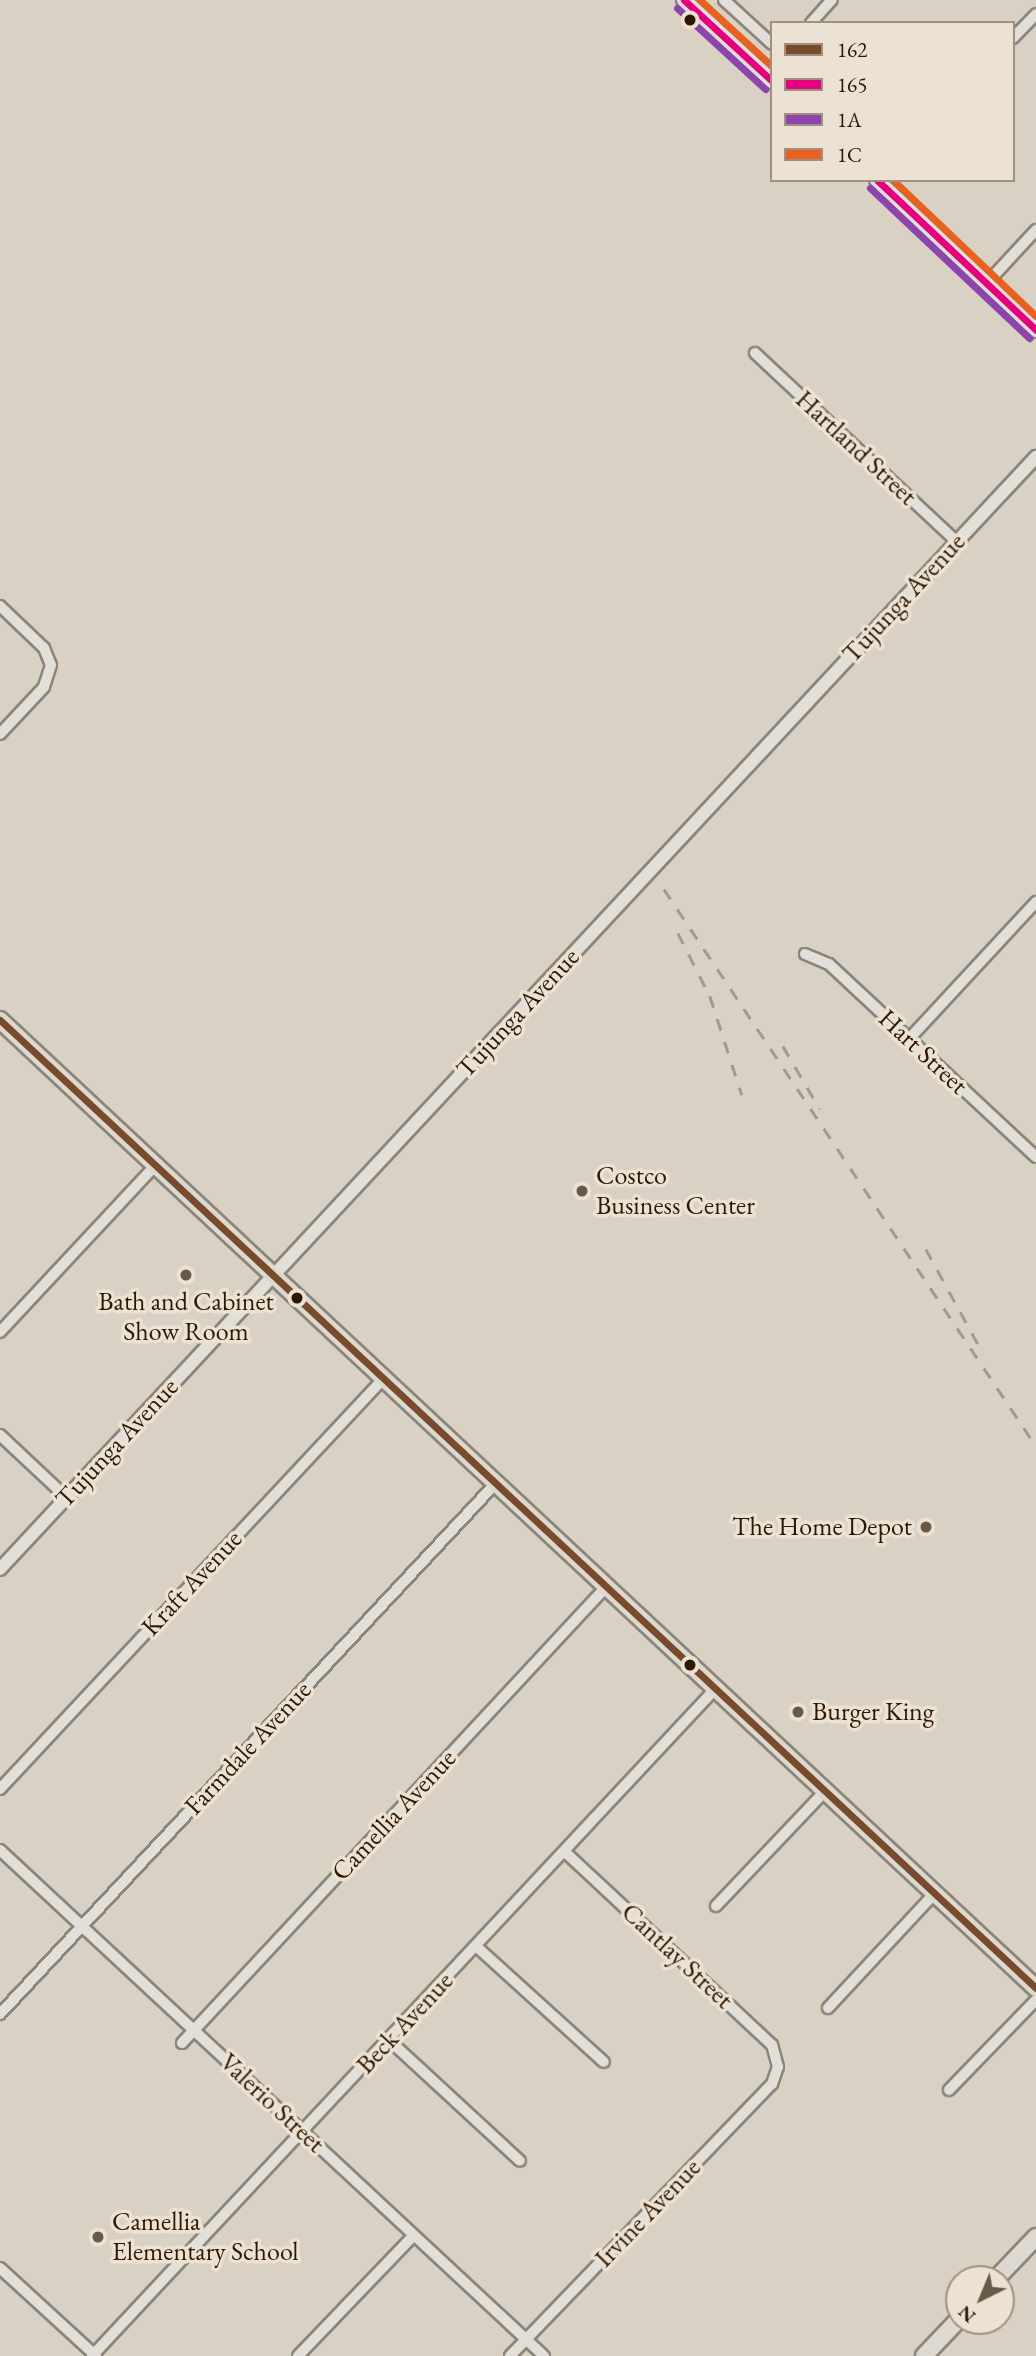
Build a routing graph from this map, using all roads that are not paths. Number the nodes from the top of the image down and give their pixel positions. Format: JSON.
{"nodes":[{"id":1,"x":684,"y":0,"type":"edge"},
{"id":2,"x":724,"y":0,"type":"edge"},
{"id":3,"x":832,"y":0,"type":"edge"},
{"id":4,"x":1036,"y":14,"type":"edge"},
{"id":5,"x":813,"y":21,"type":"edge"},
{"id":6,"x":1015,"y":36,"type":"edge"},
{"id":7,"x":770,"y":42,"type":"edge"},
{"id":8,"x":769,"y":73,"type":"edge"},
{"id":9,"x":880,"y":182,"type":"edge"},
{"id":10,"x":1036,"y":230,"type":"edge"},
{"id":11,"x":986,"y":284,"type":"junction"},
{"id":12,"x":1036,"y":330,"type":"edge"},
{"id":13,"x":755,"y":353,"type":"dead end"},
{"id":14,"x":1036,"y":457,"type":"edge"},
{"id":15,"x":957,"y":542,"type":"junction"},
{"id":16,"x":0,"y":606,"type":"edge"},
{"id":17,"x":0,"y":734,"type":"edge"},
{"id":18,"x":1036,"y":902,"type":"edge"},
{"id":19,"x":805,"y":954,"type":"dead end"},
{"id":20,"x":0,"y":1020,"type":"edge"},
{"id":21,"x":909,"y":1039,"type":"junction"},
{"id":22,"x":1036,"y":1157,"type":"edge"},
{"id":23,"x":156,"y":1165,"type":"junction"},
{"id":24,"x":273,"y":1274,"type":"junction"},
{"id":25,"x":0,"y":1332,"type":"edge"},
{"id":26,"x":384,"y":1378,"type":"junction"},
{"id":27,"x":0,"y":1435,"type":"edge"},
{"id":28,"x":496,"y":1483,"type":"junction"},
{"id":29,"x":67,"y":1498,"type":"junction"},
{"id":30,"x":0,"y":1569,"type":"edge"},
{"id":31,"x":607,"y":1586,"type":"junction"},
{"id":32,"x":716,"y":1688,"type":"junction"},
{"id":33,"x":0,"y":1789,"type":"edge"},
{"id":34,"x":825,"y":1791,"type":"junction"},
{"id":35,"x":0,"y":1850,"type":"edge"},
{"id":36,"x":565,"y":1852,"type":"junction"},
{"id":37,"x":935,"y":1893,"type":"junction"},
{"id":38,"x":716,"y":1906,"type":"dead end"},
{"id":39,"x":82,"y":1927,"type":"junction"},
{"id":40,"x":477,"y":1947,"type":"junction"},
{"id":41,"x":1036,"y":1987,"type":"edge"},
{"id":42,"x":1036,"y":2000,"type":"edge"},
{"id":43,"x":828,"y":2008,"type":"dead end"},
{"id":44,"x":0,"y":2014,"type":"edge"},
{"id":45,"x":193,"y":2030,"type":"junction"},
{"id":46,"x":390,"y":2040,"type":"junction"},
{"id":47,"x":182,"y":2043,"type":"dead end"},
{"id":48,"x":604,"y":2062,"type":"dead end"},
{"id":49,"x":778,"y":2067,"type":"joint"},
{"id":50,"x":949,"y":2090,"type":"dead end"},
{"id":51,"x":303,"y":2131,"type":"junction"},
{"id":52,"x":520,"y":2161,"type":"dead end"},
{"id":53,"x":413,"y":2236,"type":"junction"},
{"id":54,"x":1036,"y":2237,"type":"edge"},
{"id":55,"x":1009,"y":2265,"type":"edge"},
{"id":56,"x":0,"y":2268,"type":"edge"},
{"id":57,"x":945,"y":2334,"type":"edge"},
{"id":58,"x":526,"y":2340,"type":"junction"},
{"id":59,"x":94,"y":2355,"type":"edge"},
{"id":60,"x":298,"y":2356,"type":"edge"},
{"id":61,"x":510,"y":2356,"type":"edge"},
{"id":62,"x":544,"y":2356,"type":"edge"},
{"id":63,"x":924,"y":2356,"type":"edge"}],
"edges":[{"from":1,"to":8,"type":"main road"},
{"from":2,"to":7,"type":"street"},
{"from":3,"to":5,"type":"street"},
{"from":4,"to":6,"type":"street"},
{"from":9,"to":11,"type":"main road"},
{"from":10,"to":11,"type":"street"},
{"from":11,"to":12,"type":"main road"},
{"from":13,"to":15,"type":"street","name":"Hartland Street"},
{"from":14,"to":15,"type":"street","name":"Tujunga Avenue"},
{"from":15,"to":24,"type":"street","name":"Tujunga Avenue"},
{"from":16,"to":17,"type":"street"},
{"from":18,"to":21,"type":"street"},
{"from":19,"to":21,"type":"street","name":"Hart Street"},
{"from":20,"to":23,"type":"main road"},
{"from":21,"to":22,"type":"street","name":"Hart Street"},
{"from":23,"to":24,"type":"main road"},
{"from":23,"to":25,"type":"street"},
{"from":24,"to":26,"type":"main road"},
{"from":24,"to":29,"type":"street","name":"Tujunga Avenue"},
{"from":26,"to":28,"type":"main road"},
{"from":26,"to":33,"type":"street","name":"Kraft Avenue"},
{"from":27,"to":29,"type":"street"},
{"from":28,"to":31,"type":"main road"},
{"from":28,"to":39,"type":"street","name":"Farmdale Avenue"},
{"from":29,"to":30,"type":"street","name":"Tujunga Avenue"},
{"from":31,"to":32,"type":"main road"},
{"from":31,"to":45,"type":"street","name":"Camellia Avenue"},
{"from":32,"to":34,"type":"main road"},
{"from":32,"to":36,"type":"street","name":"Beck Avenue"},
{"from":34,"to":37,"type":"main road"},
{"from":34,"to":38,"type":"street"},
{"from":35,"to":39,"type":"street","name":"Valerio Street"},
{"from":36,"to":40,"type":"street","name":"Beck Avenue"},
{"from":36,"to":49,"type":"street","name":"Cantlay Street"},
{"from":37,"to":41,"type":"main road"},
{"from":37,"to":43,"type":"street"},
{"from":39,"to":44,"type":"street","name":"Farmdale Avenue"},
{"from":39,"to":45,"type":"street","name":"Valerio Street"},
{"from":40,"to":46,"type":"street","name":"Beck Avenue"},
{"from":40,"to":48,"type":"street"},
{"from":42,"to":50,"type":"street"},
{"from":45,"to":47,"type":"street","name":"Camellia Avenue"},
{"from":45,"to":51,"type":"street","name":"Valerio Street"},
{"from":46,"to":51,"type":"street","name":"Beck Avenue"},
{"from":46,"to":52,"type":"street"},
{"from":49,"to":58,"type":"street","name":"Irvine Avenue"},
{"from":51,"to":53,"type":"street","name":"Valerio Street"},
{"from":51,"to":59,"type":"street","name":"Beck Avenue"},
{"from":53,"to":58,"type":"street","name":"Valerio Street"},
{"from":53,"to":60,"type":"street"},
{"from":54,"to":55,"type":"main road"},
{"from":56,"to":59,"type":"street"},
{"from":57,"to":63,"type":"main road"},
{"from":58,"to":61,"type":"street","name":"Irvine Avenue"},
{"from":58,"to":62,"type":"street","name":"Valerio Street"}]}
